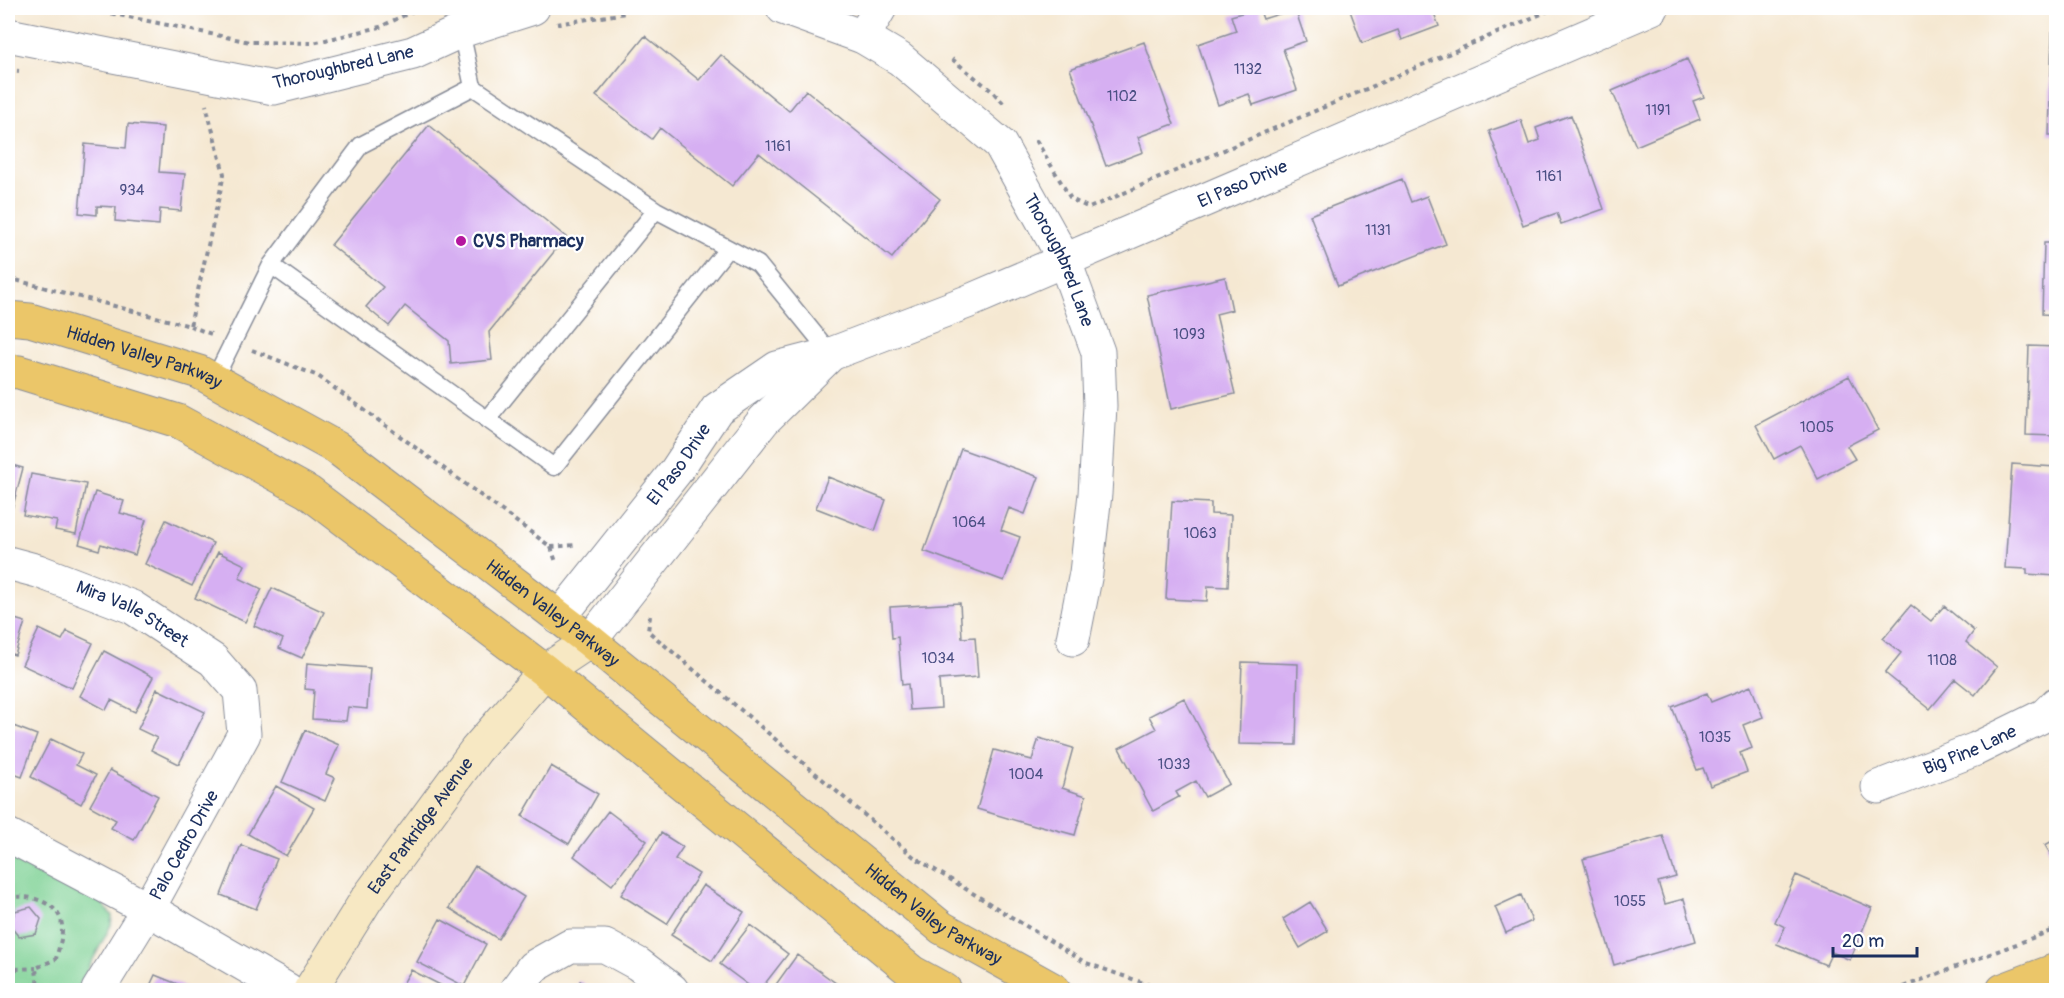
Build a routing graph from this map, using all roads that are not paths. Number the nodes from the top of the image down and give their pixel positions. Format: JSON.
{"nodes":[{"id":1,"x":10,"y":8,"type":"edge"},
{"id":2,"x":533,"y":8,"type":"edge"},
{"id":3,"x":783,"y":8,"type":"edge"},
{"id":4,"x":880,"y":8,"type":"edge"},
{"id":5,"x":1652,"y":8,"type":"edge"},
{"id":6,"x":8,"y":27,"type":"edge"},
{"id":7,"x":461,"y":31,"type":"junction"},
{"id":8,"x":8,"y":35,"type":"edge"},
{"id":9,"x":863,"y":37,"type":"junction"},
{"id":10,"x":472,"y":87,"type":"junction"},
{"id":11,"x":656,"y":210,"type":"junction"},
{"id":12,"x":728,"y":248,"type":"junction"},
{"id":13,"x":1064,"y":259,"type":"junction"},
{"id":14,"x":271,"y":265,"type":"junction"},
{"id":15,"x":8,"y":318,"type":"edge"},
{"id":16,"x":831,"y":354,"type":"junction"},
{"id":17,"x":8,"y":371,"type":"edge"},
{"id":18,"x":214,"y":380,"type":"junction"},
{"id":19,"x":487,"y":420,"type":"junction"},
{"id":20,"x":8,"y":563,"type":"edge"},
{"id":21,"x":559,"y":618,"type":"junction"},
{"id":22,"x":1073,"y":639,"type":"dead end"},
{"id":23,"x":590,"y":641,"type":"junction"},
{"id":24,"x":545,"y":671,"type":"junction"},
{"id":25,"x":240,"y":691,"type":"joint"},
{"id":26,"x":2056,"y":704,"type":"edge"},
{"id":27,"x":1878,"y":787,"type":"dead end"},
{"id":28,"x":8,"y":835,"type":"edge"},
{"id":29,"x":148,"y":909,"type":"junction"},
{"id":30,"x":2056,"y":970,"type":"edge"},
{"id":31,"x":98,"y":990,"type":"edge"},
{"id":32,"x":288,"y":990,"type":"edge"},
{"id":33,"x":310,"y":990,"type":"edge"},
{"id":34,"x":516,"y":990,"type":"edge"},
{"id":35,"x":672,"y":990,"type":"edge"},
{"id":36,"x":945,"y":990,"type":"edge"},
{"id":37,"x":1054,"y":990,"type":"edge"},
{"id":38,"x":2004,"y":990,"type":"edge"}],
"edges":[{"from":1,"to":6,"type":"street"},
{"from":2,"to":7,"type":"street","name":"Thoroughbred Lane"},
{"from":3,"to":9,"type":"street","name":"Thoroughbred Lane"},
{"from":4,"to":9,"type":"street"},
{"from":5,"to":13,"type":"street","name":"El Paso Drive"},
{"from":7,"to":8,"type":"street","name":"Thoroughbred Lane"},
{"from":7,"to":10,"type":"lane"},
{"from":9,"to":13,"type":"street","name":"Thoroughbred Lane"},
{"from":10,"to":11,"type":"lane"},
{"from":10,"to":14,"type":"lane"},
{"from":11,"to":12,"type":"lane"},
{"from":11,"to":19,"type":"lane"},
{"from":12,"to":16,"type":"lane"},
{"from":12,"to":19,"type":"lane"},
{"from":13,"to":16,"type":"street","name":"El Paso Drive"},
{"from":13,"to":22,"type":"street","name":"Thoroughbred Lane"},
{"from":14,"to":18,"type":"lane"},
{"from":14,"to":19,"type":"lane"},
{"from":15,"to":18,"type":"main road","name":"Hidden Valley Parkway"},
{"from":16,"to":21,"type":"street","name":"El Paso Drive"},
{"from":16,"to":23,"type":"street","name":"El Paso Drive"},
{"from":17,"to":24,"type":"main road"},
{"from":18,"to":21,"type":"main road","name":"Hidden Valley Parkway"},
{"from":20,"to":25,"type":"street","name":"Mira Valle Street"},
{"from":21,"to":23,"type":"main road","name":"Hidden Valley Parkway"},
{"from":21,"to":24,"type":"main road","name":"East Parkridge Avenue"},
{"from":23,"to":24,"type":"main road","name":"East Parkridge Avenue"},
{"from":23,"to":37,"type":"main road","name":"Hidden Valley Parkway"},
{"from":24,"to":33,"type":"main road","name":"East Parkridge Avenue"},
{"from":24,"to":36,"type":"main road"},
{"from":25,"to":29,"type":"street","name":"Palo Cedro Drive"},
{"from":26,"to":27,"type":"street","name":"Big Pine Lane"},
{"from":28,"to":29,"type":"street"},
{"from":29,"to":31,"type":"street","name":"Palo Cedro Drive"},
{"from":29,"to":32,"type":"street"},
{"from":30,"to":38,"type":"main road"},
{"from":34,"to":35,"type":"street"}]}
